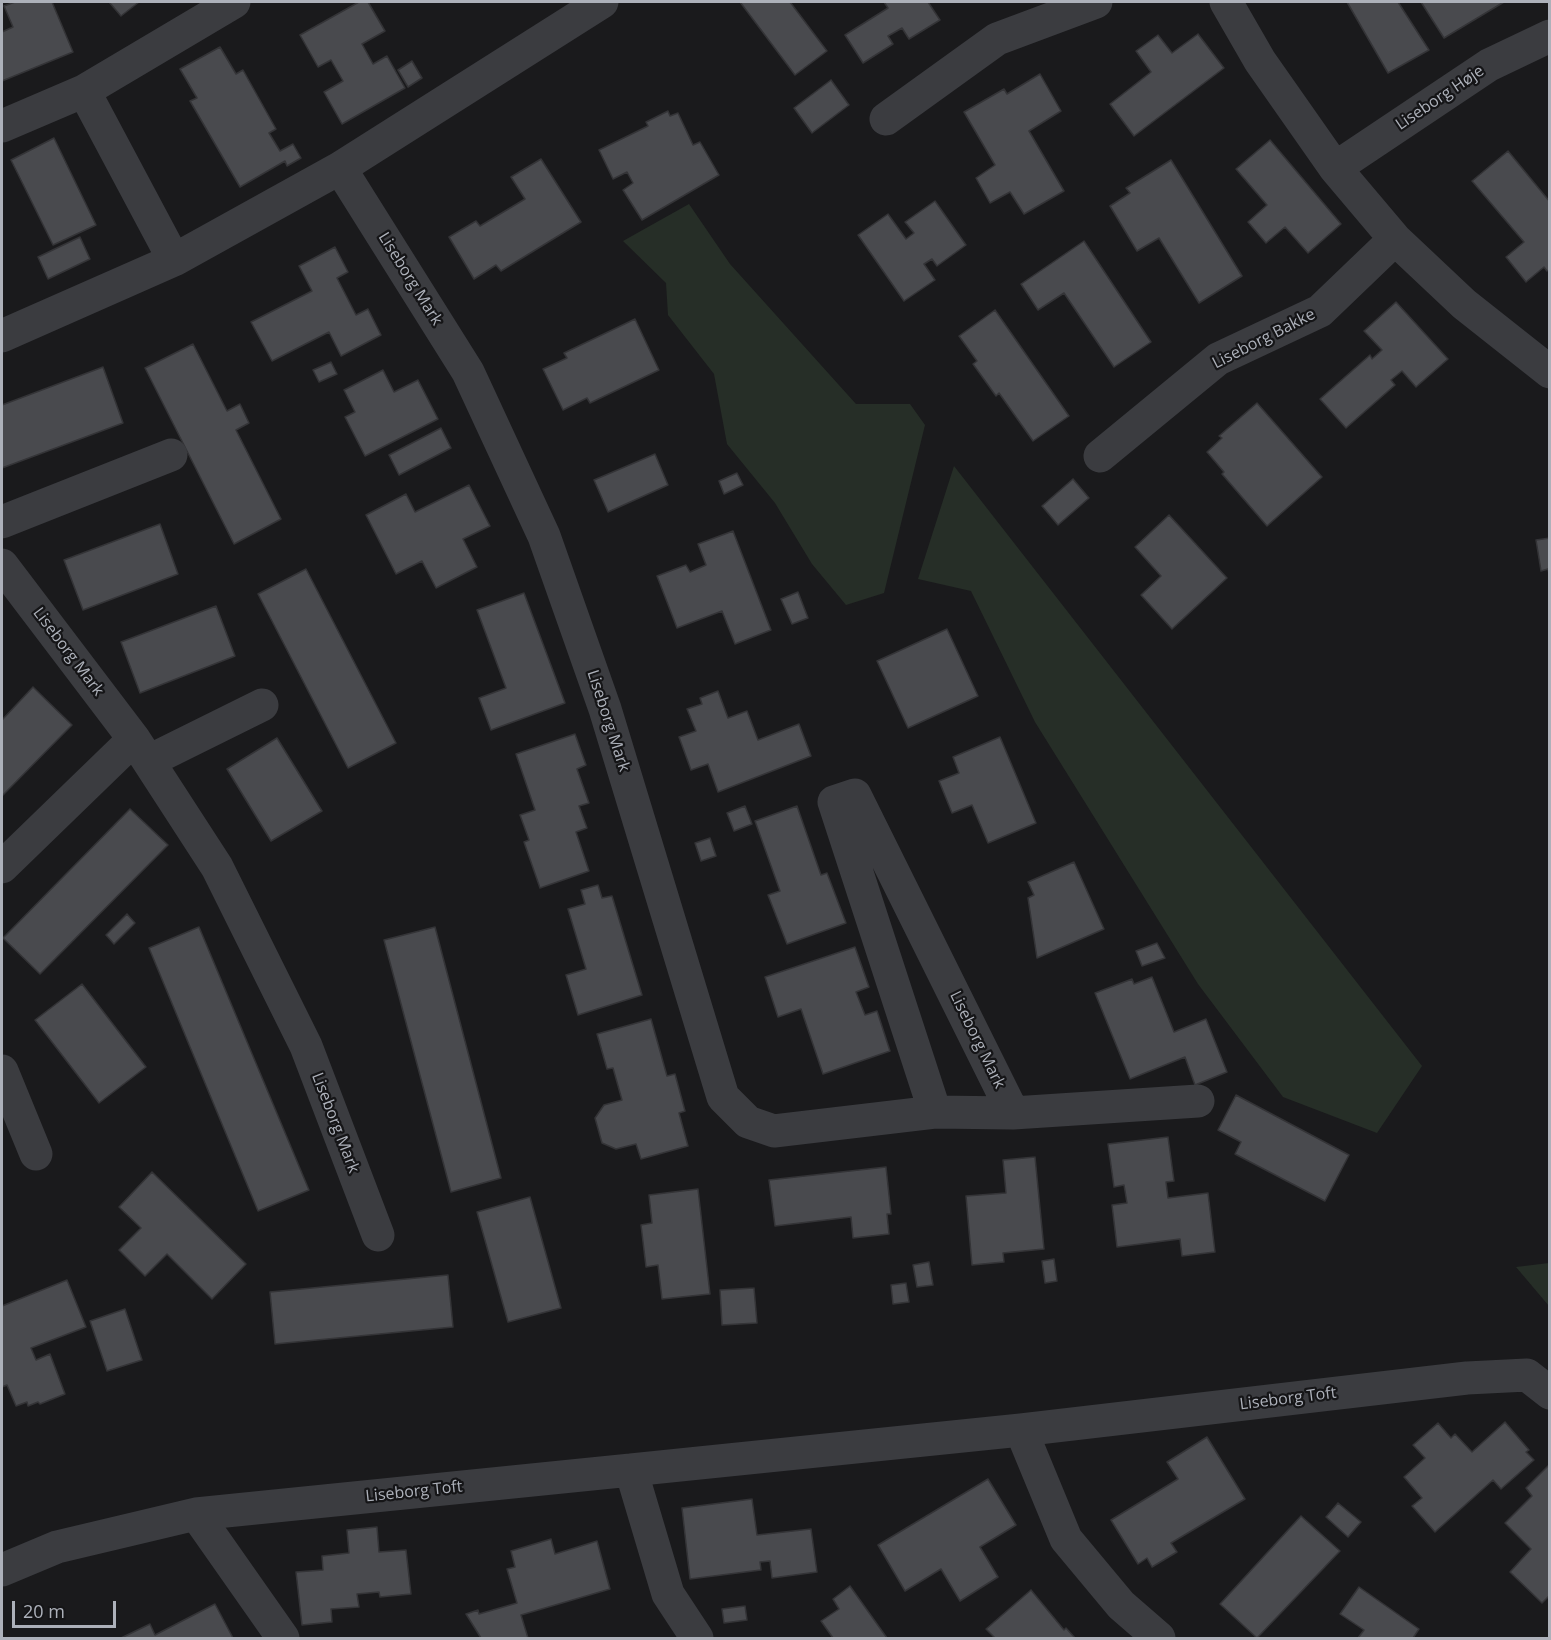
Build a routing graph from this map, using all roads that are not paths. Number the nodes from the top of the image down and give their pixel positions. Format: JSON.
{"nodes":[{"id":1,"x":234,"y":2,"type":"edge"},
{"id":2,"x":603,"y":2,"type":"edge"},
{"id":3,"x":1096,"y":2,"type":"edge"},
{"id":4,"x":1226,"y":2,"type":"edge"},
{"id":5,"x":1550,"y":36,"type":"edge"},
{"id":6,"x":84,"y":91,"type":"junction"},
{"id":7,"x":886,"y":119,"type":"dead end"},
{"id":8,"x":2,"y":126,"type":"edge"},
{"id":9,"x":340,"y":168,"type":"junction"},
{"id":10,"x":1335,"y":168,"type":"junction"},
{"id":11,"x":1395,"y":239,"type":"junction"},
{"id":12,"x":174,"y":260,"type":"junction"},
{"id":13,"x":2,"y":336,"type":"edge"},
{"id":14,"x":1550,"y":372,"type":"edge"},
{"id":15,"x":171,"y":455,"type":"dead end"},
{"id":16,"x":1100,"y":456,"type":"dead end"},
{"id":17,"x":2,"y":522,"type":"edge"},
{"id":18,"x":2,"y":565,"type":"edge"},
{"id":19,"x":262,"y":705,"type":"dead end"},
{"id":20,"x":142,"y":750,"type":"junction"},
{"id":21,"x":2,"y":867,"type":"edge"},
{"id":22,"x":2,"y":1071,"type":"edge"},
{"id":23,"x":1198,"y":1101,"type":"dead end"},
{"id":24,"x":935,"y":1112,"type":"junction"},
{"id":25,"x":1013,"y":1113,"type":"junction"},
{"id":26,"x":36,"y":1155,"type":"dead end"},
{"id":27,"x":378,"y":1235,"type":"dead end"},
{"id":28,"x":1550,"y":1393,"type":"edge"},
{"id":29,"x":1021,"y":1430,"type":"junction"},
{"id":30,"x":631,"y":1470,"type":"junction"},
{"id":31,"x":196,"y":1514,"type":"junction"},
{"id":32,"x":2,"y":1570,"type":"edge"},
{"id":33,"x":283,"y":1638,"type":"edge"},
{"id":34,"x":697,"y":1638,"type":"edge"},
{"id":35,"x":1159,"y":1638,"type":"edge"}],
"edges":[{"from":1,"to":6,"type":"street"},
{"from":2,"to":9,"type":"street"},
{"from":3,"to":7,"type":"street"},
{"from":4,"to":10,"type":"street"},
{"from":5,"to":10,"type":"street","name":"Liseborg Høje"},
{"from":6,"to":8,"type":"street"},
{"from":6,"to":12,"type":"street"},
{"from":9,"to":12,"type":"street"},
{"from":9,"to":24,"type":"street","name":"Liseborg Mark"},
{"from":10,"to":11,"type":"street"},
{"from":11,"to":14,"type":"street"},
{"from":11,"to":16,"type":"street","name":"Liseborg Bakke"},
{"from":12,"to":13,"type":"street"},
{"from":15,"to":17,"type":"street"},
{"from":18,"to":20,"type":"street","name":"Liseborg Mark"},
{"from":19,"to":20,"type":"street"},
{"from":20,"to":21,"type":"street"},
{"from":20,"to":27,"type":"street","name":"Liseborg Mark"},
{"from":22,"to":26,"type":"street"},
{"from":23,"to":25,"type":"street","name":"Liseborg Mark"},
{"from":24,"to":25,"type":"street","name":"Liseborg Mark"},
{"from":24,"to":25,"type":"street","name":"Liseborg Mark"},
{"from":28,"to":29,"type":"street","name":"Liseborg Toft"},
{"from":29,"to":30,"type":"street","name":"Liseborg Toft"},
{"from":29,"to":35,"type":"street"},
{"from":30,"to":31,"type":"street","name":"Liseborg Toft"},
{"from":30,"to":34,"type":"street"},
{"from":31,"to":32,"type":"street","name":"Liseborg Toft"},
{"from":31,"to":33,"type":"street"}]}
